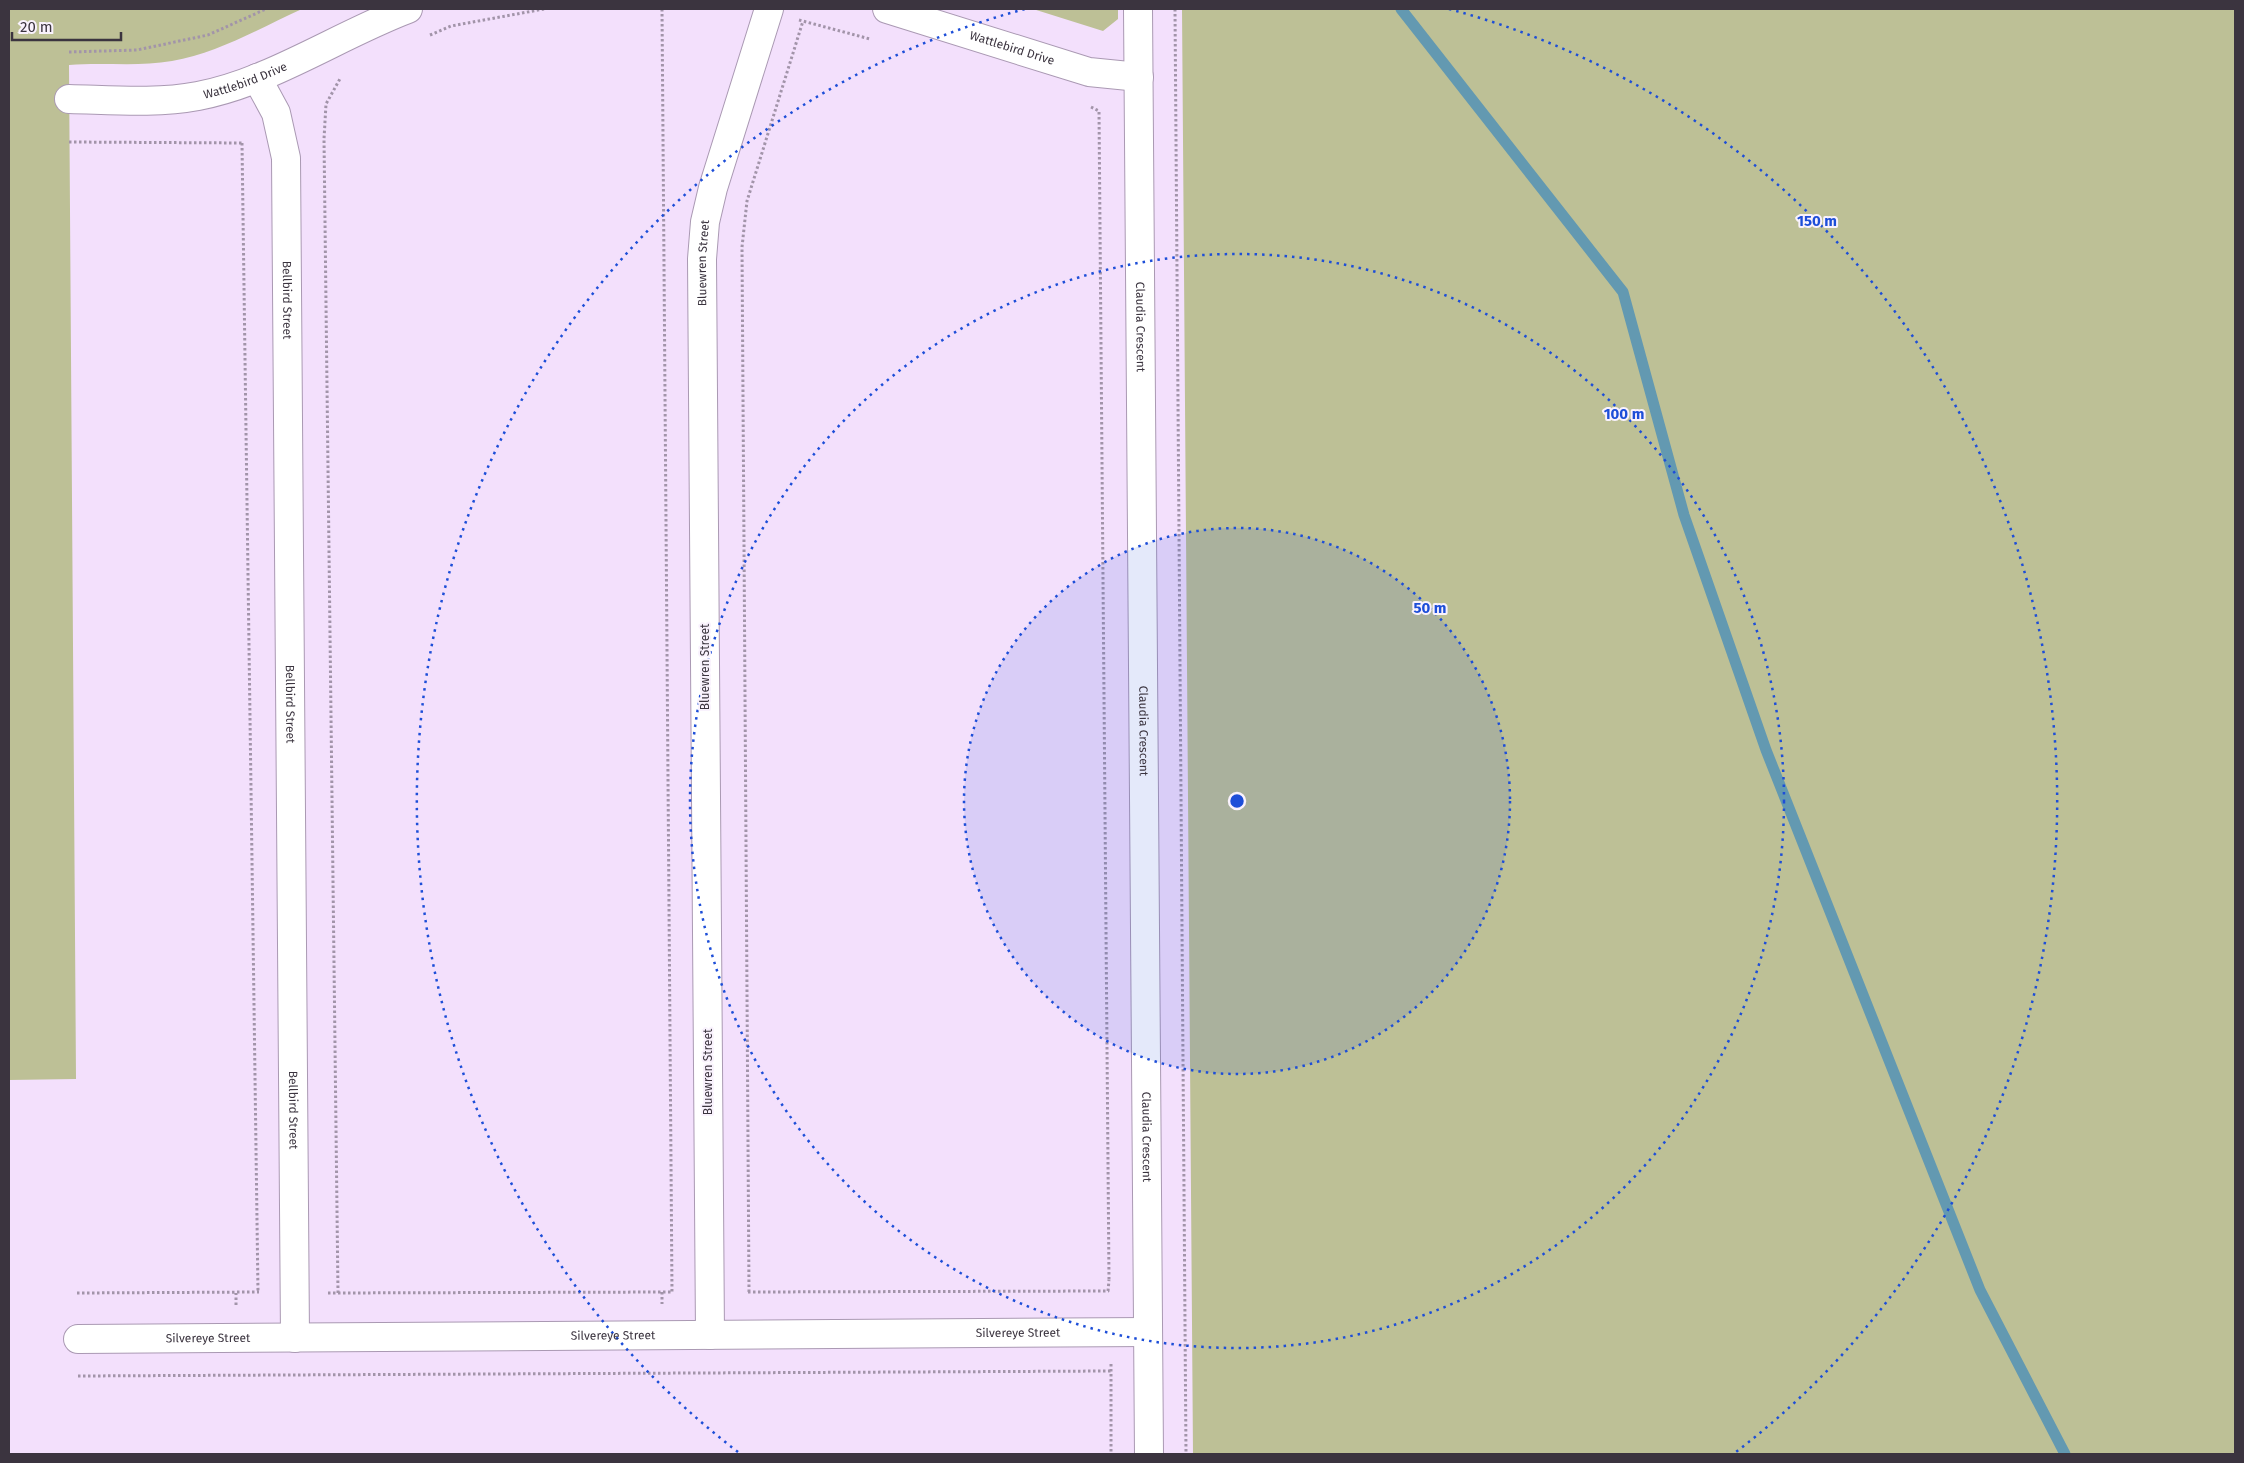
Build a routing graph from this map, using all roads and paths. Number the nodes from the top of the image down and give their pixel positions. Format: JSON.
{"nodes":[{"id":1,"x":266,"y":9,"type":"edge"},
{"id":2,"x":408,"y":9,"type":"edge"},
{"id":3,"x":544,"y":9,"type":"edge"},
{"id":4,"x":662,"y":9,"type":"edge"},
{"id":5,"x":769,"y":9,"type":"edge"},
{"id":6,"x":888,"y":9,"type":"edge"},
{"id":7,"x":1138,"y":9,"type":"edge"},
{"id":8,"x":1176,"y":9,"type":"edge"},
{"id":9,"x":803,"y":21,"type":"dead end"},
{"id":10,"x":424,"y":38,"type":"dead end"},
{"id":11,"x":69,"y":52,"type":"dead end"},
{"id":12,"x":347,"y":74,"type":"dead end"},
{"id":13,"x":1139,"y":77,"type":"junction"},
{"id":14,"x":256,"y":78,"type":"junction"},
{"id":15,"x":69,"y":99,"type":"dead end"},
{"id":16,"x":1099,"y":111,"type":"dead end"},
{"id":17,"x":324,"y":139,"type":"junction"},
{"id":18,"x":69,"y":142,"type":"dead end"},
{"id":19,"x":283,"y":142,"type":"junction"},
{"id":20,"x":242,"y":143,"type":"junction"},
{"id":21,"x":1109,"y":1280,"type":"junction"},
{"id":22,"x":1147,"y":1282,"type":"junction"},
{"id":23,"x":1184,"y":1283,"type":"junction"},
{"id":24,"x":1108,"y":1291,"type":"junction"},
{"id":25,"x":258,"y":1292,"type":"junction"},
{"id":26,"x":672,"y":1292,"type":"junction"},
{"id":27,"x":710,"y":1292,"type":"junction"},
{"id":28,"x":749,"y":1292,"type":"junction"},
{"id":29,"x":77,"y":1293,"type":"dead end"},
{"id":30,"x":295,"y":1293,"type":"junction"},
{"id":31,"x":338,"y":1293,"type":"junction"},
{"id":32,"x":1109,"y":1332,"type":"junction"},
{"id":33,"x":1148,"y":1332,"type":"junction"},
{"id":34,"x":710,"y":1335,"type":"junction"},
{"id":35,"x":295,"y":1338,"type":"junction"},
{"id":36,"x":78,"y":1339,"type":"dead end"},
{"id":37,"x":1111,"y":1371,"type":"junction"},
{"id":38,"x":78,"y":1376,"type":"dead end"},
{"id":39,"x":1111,"y":1454,"type":"edge"},
{"id":40,"x":1149,"y":1454,"type":"edge"},
{"id":41,"x":1186,"y":1454,"type":"edge"}],
"edges":[{"from":1,"to":11,"type":"path"},
{"from":2,"to":14,"type":"street","name":"Wattlebird Drive"},
{"from":3,"to":10,"type":"path"},
{"from":4,"to":26,"type":"path"},
{"from":5,"to":27,"type":"street","name":"Bluewren Street"},
{"from":6,"to":13,"type":"street","name":"Wattlebird Drive"},
{"from":7,"to":13,"type":"street","name":"Claudia Crescent"},
{"from":8,"to":23,"type":"path"},
{"from":9,"to":28,"type":"path"},
{"from":12,"to":17,"type":"path"},
{"from":13,"to":22,"type":"street","name":"Claudia Crescent"},
{"from":14,"to":15,"type":"street","name":"Wattlebird Drive"},
{"from":14,"to":19,"type":"street","name":"Bellbird Street"},
{"from":16,"to":21,"type":"path"},
{"from":17,"to":19,"type":"path"},
{"from":17,"to":31,"type":"path"},
{"from":18,"to":20,"type":"path"},
{"from":19,"to":20,"type":"path"},
{"from":19,"to":30,"type":"street","name":"Bellbird Street"},
{"from":20,"to":25,"type":"path"},
{"from":21,"to":22,"type":"path"},
{"from":21,"to":24,"type":"path"},
{"from":22,"to":23,"type":"path"},
{"from":22,"to":33,"type":"street","name":"Claudia Crescent"},
{"from":23,"to":41,"type":"path"},
{"from":24,"to":28,"type":"path"},
{"from":24,"to":32,"type":"path"},
{"from":25,"to":29,"type":"path"},
{"from":25,"to":30,"type":"path"},
{"from":26,"to":27,"type":"path"},
{"from":26,"to":31,"type":"path"},
{"from":27,"to":28,"type":"path"},
{"from":27,"to":34,"type":"street","name":"Bluewren Street"},
{"from":30,"to":31,"type":"path"},
{"from":30,"to":35,"type":"street","name":"Bellbird Street"},
{"from":32,"to":33,"type":"street","name":"Silvereye Street"},
{"from":32,"to":34,"type":"street","name":"Silvereye Street"},
{"from":32,"to":37,"type":"path"},
{"from":33,"to":40,"type":"street","name":"Claudia Crescent"},
{"from":34,"to":35,"type":"street","name":"Silvereye Street"},
{"from":35,"to":36,"type":"street","name":"Silvereye Street"},
{"from":37,"to":38,"type":"path"},
{"from":37,"to":39,"type":"path"}]}
